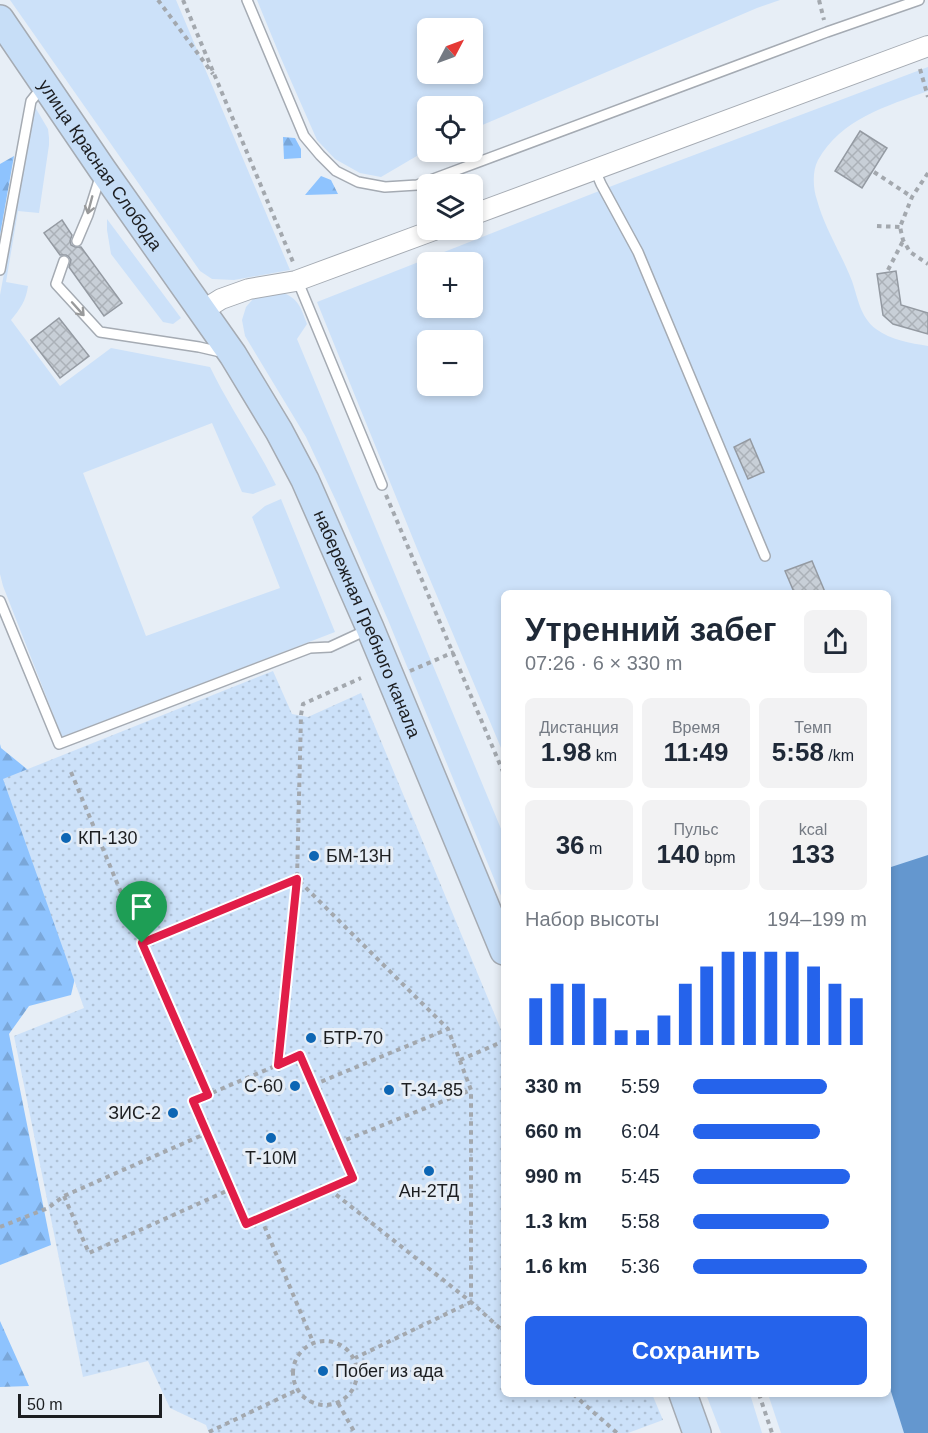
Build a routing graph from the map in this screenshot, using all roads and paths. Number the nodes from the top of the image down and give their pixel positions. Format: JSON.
{"nodes":[{"id":1,"x":158,"y":0,"type":"edge"},
{"id":2,"x":183,"y":0,"type":"edge"},
{"id":3,"x":247,"y":0,"type":"edge"},
{"id":4,"x":819,"y":0,"type":"edge"},
{"id":5,"x":919,"y":0,"type":"edge"},
{"id":6,"x":0,"y":19,"type":"edge"},
{"id":7,"x":827,"y":32,"type":"junction"},
{"id":8,"x":921,"y":49,"type":"edge"},
{"id":9,"x":217,"y":79,"type":"junction"},
{"id":10,"x":44,"y":84,"type":"junction"},
{"id":11,"x":928,"y":97,"type":"edge"},
{"id":12,"x":102,"y":169,"type":"junction"},
{"id":13,"x":595,"y":170,"type":"junction"},
{"id":14,"x":874,"y":172,"type":"dead end"},
{"id":15,"x":928,"y":172,"type":"edge"},
{"id":16,"x":912,"y":197,"type":"junction"},
{"id":17,"x":483,"y":211,"type":"edge"},
{"id":18,"x":877,"y":226,"type":"dead end"},
{"id":19,"x":900,"y":227,"type":"junction"},
{"id":20,"x":417,"y":236,"type":"edge"},
{"id":21,"x":903,"y":240,"type":"junction"},
{"id":22,"x":77,"y":241,"type":"dead end"},
{"id":23,"x":64,"y":261,"type":"dead end"},
{"id":24,"x":928,"y":264,"type":"edge"},
{"id":25,"x":0,"y":270,"type":"edge"},
{"id":26,"x":888,"y":270,"type":"dead end"},
{"id":27,"x":296,"y":281,"type":"junction"},
{"id":28,"x":202,"y":311,"type":"junction"},
{"id":29,"x":233,"y":355,"type":"junction"},
{"id":30,"x":382,"y":485,"type":"joint"},
{"id":31,"x":765,"y":556,"type":"dead end"},
{"id":32,"x":0,"y":601,"type":"edge"},
{"id":33,"x":370,"y":628,"type":"junction"},
{"id":34,"x":454,"y":652,"type":"junction"},
{"id":35,"x":409,"y":671,"type":"dead end"},
{"id":36,"x":361,"y":678,"type":"dead end"},
{"id":37,"x":501,"y":767,"type":"edge"},
{"id":38,"x":71,"y":772,"type":"dead end"},
{"id":39,"x":297,"y":879,"type":"junction"},
{"id":40,"x":142,"y":943,"type":"junction"},
{"id":41,"x":501,"y":944,"type":"edge"},
{"id":42,"x":448,"y":1029,"type":"junction"},
{"id":43,"x":501,"y":1042,"type":"edge"},
{"id":44,"x":460,"y":1060,"type":"junction"},
{"id":45,"x":278,"y":1065,"type":"junction"},
{"id":46,"x":314,"y":1085,"type":"junction"},
{"id":47,"x":471,"y":1090,"type":"junction"},
{"id":48,"x":208,"y":1095,"type":"junction"},
{"id":49,"x":207,"y":1133,"type":"junction"},
{"id":50,"x":338,"y":1143,"type":"junction"},
{"id":51,"x":231,"y":1189,"type":"junction"},
{"id":52,"x":329,"y":1189,"type":"junction"},
{"id":53,"x":64,"y":1196,"type":"junction"},
{"id":54,"x":261,"y":1218,"type":"junction"},
{"id":55,"x":0,"y":1227,"type":"edge"},
{"id":56,"x":471,"y":1302,"type":"junction"},
{"id":57,"x":501,"y":1329,"type":"edge"},
{"id":58,"x":313,"y":1342,"type":"junction"},
{"id":59,"x":355,"y":1359,"type":"junction"},
{"id":60,"x":297,"y":1390,"type":"junction"},
{"id":61,"x":576,"y":1397,"type":"edge"},
{"id":62,"x":684,"y":1397,"type":"edge"},
{"id":63,"x":760,"y":1397,"type":"edge"},
{"id":64,"x":338,"y":1403,"type":"junction"},
{"id":65,"x":209,"y":1432,"type":"edge"},
{"id":66,"x":355,"y":1433,"type":"edge"},
{"id":67,"x":617,"y":1433,"type":"edge"},
{"id":68,"x":697,"y":1433,"type":"edge"},
{"id":69,"x":772,"y":1433,"type":"edge"}],
"edges":[{"from":1,"to":9,"type":"path"},
{"from":2,"to":9,"type":"path"},
{"from":3,"to":7,"type":"lane"},
{"from":4,"to":7,"type":"path"},
{"from":5,"to":7,"type":"lane"},
{"from":6,"to":10,"type":"street","name":"улица Красная Слобода"},
{"from":8,"to":11,"type":"path"},
{"from":8,"to":13,"type":"street"},
{"from":9,"to":27,"type":"path"},
{"from":10,"to":12,"type":"street","name":"улица Красная Слобода"},
{"from":10,"to":25,"type":"lane"},
{"from":12,"to":22,"type":"lane","one_way":true},
{"from":12,"to":28,"type":"street","name":"улица Красная Слобода"},
{"from":13,"to":17,"type":"street"},
{"from":13,"to":31,"type":"lane"},
{"from":14,"to":16,"type":"path"},
{"from":15,"to":16,"type":"path"},
{"from":16,"to":19,"type":"path"},
{"from":18,"to":19,"type":"path"},
{"from":19,"to":21,"type":"path"},
{"from":20,"to":27,"type":"street"},
{"from":21,"to":24,"type":"path"},
{"from":21,"to":26,"type":"path"},
{"from":23,"to":29,"type":"lane","one_way":true},
{"from":27,"to":28,"type":"street"},
{"from":27,"to":30,"type":"lane"},
{"from":28,"to":29,"type":"street","name":"набережная Гребного канала"},
{"from":29,"to":33,"type":"street","name":"набережная Гребного канала"},
{"from":30,"to":34,"type":"path"},
{"from":32,"to":33,"type":"lane"},
{"from":33,"to":41,"type":"street","name":"набережная Гребного канала"},
{"from":34,"to":35,"type":"path"},
{"from":34,"to":37,"type":"path"},
{"from":36,"to":39,"type":"path"},
{"from":38,"to":40,"type":"path"},
{"from":39,"to":40,"type":"path"},
{"from":39,"to":42,"type":"path"},
{"from":39,"to":45,"type":"path"},
{"from":40,"to":48,"type":"path"},
{"from":42,"to":44,"type":"path"},
{"from":42,"to":46,"type":"path"},
{"from":43,"to":44,"type":"path"},
{"from":44,"to":47,"type":"path"},
{"from":45,"to":46,"type":"path"},
{"from":45,"to":48,"type":"path"},
{"from":46,"to":50,"type":"path"},
{"from":47,"to":50,"type":"path"},
{"from":47,"to":56,"type":"path"},
{"from":48,"to":49,"type":"path"},
{"from":49,"to":51,"type":"path"},
{"from":49,"to":53,"type":"path"},
{"from":50,"to":52,"type":"path"},
{"from":51,"to":53,"type":"path"},
{"from":51,"to":54,"type":"path"},
{"from":52,"to":54,"type":"path"},
{"from":52,"to":56,"type":"path"},
{"from":53,"to":55,"type":"path"},
{"from":54,"to":58,"type":"path"},
{"from":56,"to":57,"type":"path"},
{"from":56,"to":59,"type":"path"},
{"from":58,"to":59,"type":"path"},
{"from":58,"to":60,"type":"path"},
{"from":59,"to":64,"type":"path"},
{"from":60,"to":64,"type":"path"},
{"from":60,"to":65,"type":"path"},
{"from":61,"to":67,"type":"path"},
{"from":62,"to":68,"type":"street"},
{"from":63,"to":69,"type":"path"},
{"from":64,"to":66,"type":"path"}]}
